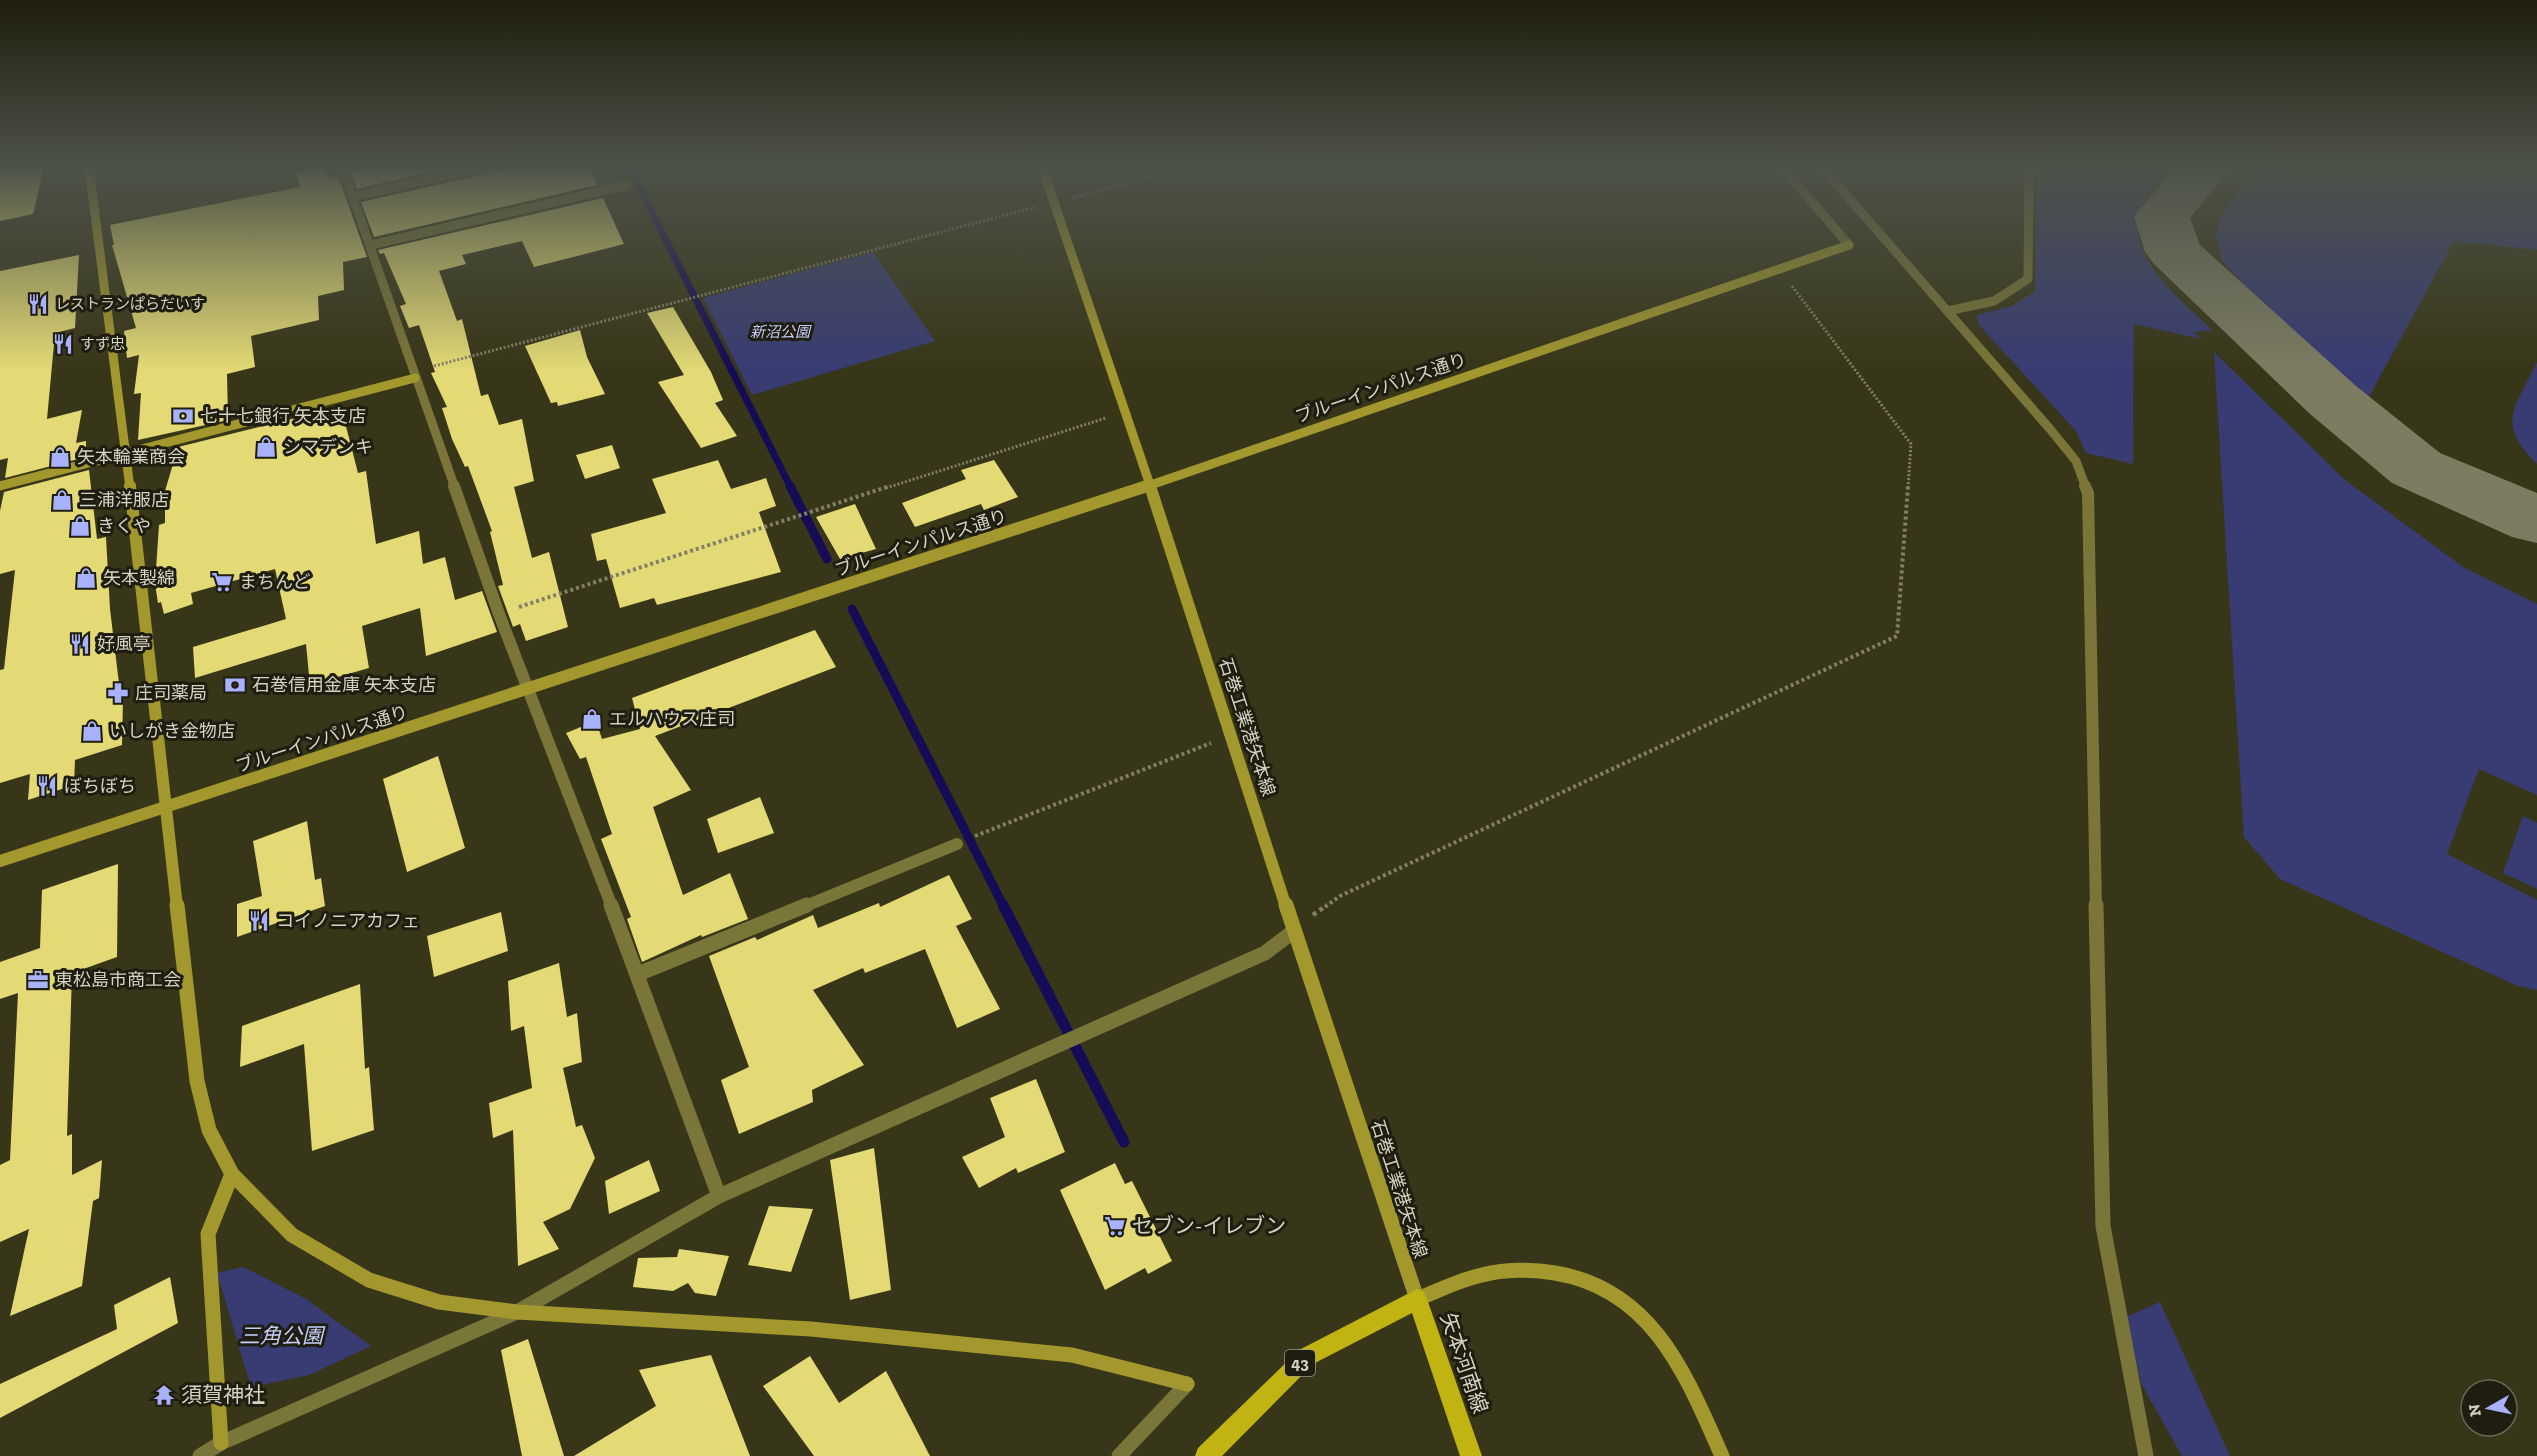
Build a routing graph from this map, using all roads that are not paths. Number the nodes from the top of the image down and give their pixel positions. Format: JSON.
{"nodes":[{"id":1,"x":98,"y":235,"type":"edge"},
{"id":2,"x":367,"y":235,"type":"edge"},
{"id":3,"x":414,"y":235,"type":"edge"},
{"id":4,"x":1064,"y":235,"type":"edge"},
{"id":5,"x":1840,"y":235,"type":"edge"},
{"id":6,"x":1881,"y":235,"type":"edge"},
{"id":7,"x":2028,"y":235,"type":"edge"},
{"id":8,"x":371,"y":245,"type":"junction"},
{"id":9,"x":1947,"y":311,"type":"junction"},
{"id":10,"x":414,"y":374,"type":"junction"},
{"id":11,"x":126,"y":454,"type":"junction"},
{"id":12,"x":1150,"y":484,"type":"junction"},
{"id":13,"x":0,"y":486,"type":"edge"},
{"id":14,"x":529,"y":690,"type":"junction"},
{"id":15,"x":167,"y":806,"type":"junction"},
{"id":16,"x":957,"y":844,"type":"dead end"},
{"id":17,"x":0,"y":861,"type":"edge"},
{"id":18,"x":1294,"y":931,"type":"junction"},
{"id":19,"x":638,"y":974,"type":"junction"},
{"id":20,"x":232,"y":1174,"type":"junction"},
{"id":21,"x":719,"y":1196,"type":"junction"},
{"id":22,"x":1417,"y":1299,"type":"junction"},
{"id":23,"x":517,"y":1312,"type":"junction"},
{"id":24,"x":221,"y":1443,"type":"junction"},
{"id":25,"x":200,"y":1456,"type":"edge"},
{"id":26,"x":1119,"y":1456,"type":"edge"},
{"id":27,"x":1206,"y":1456,"type":"edge"},
{"id":28,"x":1472,"y":1456,"type":"edge"},
{"id":29,"x":1722,"y":1456,"type":"edge"},
{"id":30,"x":2146,"y":1456,"type":"edge"}],
"edges":[{"from":1,"to":11,"type":"street"},
{"from":2,"to":8,"type":"street"},
{"from":3,"to":8,"type":"street"},
{"from":4,"to":12,"type":"street","name":"石巻工業港矢本線"},
{"from":5,"to":12,"type":"street","name":"ブルーインパルス通り"},
{"from":6,"to":9,"type":"street"},
{"from":7,"to":9,"type":"street"},
{"from":8,"to":10,"type":"street"},
{"from":9,"to":30,"type":"street"},
{"from":10,"to":11,"type":"street"},
{"from":10,"to":14,"type":"street"},
{"from":11,"to":13,"type":"street"},
{"from":11,"to":15,"type":"street"},
{"from":12,"to":14,"type":"street","name":"ブルーインパルス通り"},
{"from":12,"to":18,"type":"street","name":"石巻工業港矢本線"},
{"from":14,"to":15,"type":"street","name":"ブルーインパルス通り"},
{"from":14,"to":19,"type":"street"},
{"from":15,"to":17,"type":"street","name":"ブルーインパルス通り"},
{"from":15,"to":20,"type":"street"},
{"from":16,"to":19,"type":"street"},
{"from":18,"to":21,"type":"street"},
{"from":18,"to":22,"type":"street","name":"石巻工業港矢本線"},
{"from":19,"to":21,"type":"street"},
{"from":20,"to":23,"type":"street"},
{"from":20,"to":24,"type":"street"},
{"from":21,"to":23,"type":"street"},
{"from":22,"to":27,"type":"main road","name":"矢本河南線","number":"43"},
{"from":22,"to":28,"type":"main road","name":"矢本河南線"},
{"from":22,"to":29,"type":"street"},
{"from":23,"to":24,"type":"street"},
{"from":23,"to":26,"type":"street"},
{"from":24,"to":25,"type":"street"}]}
